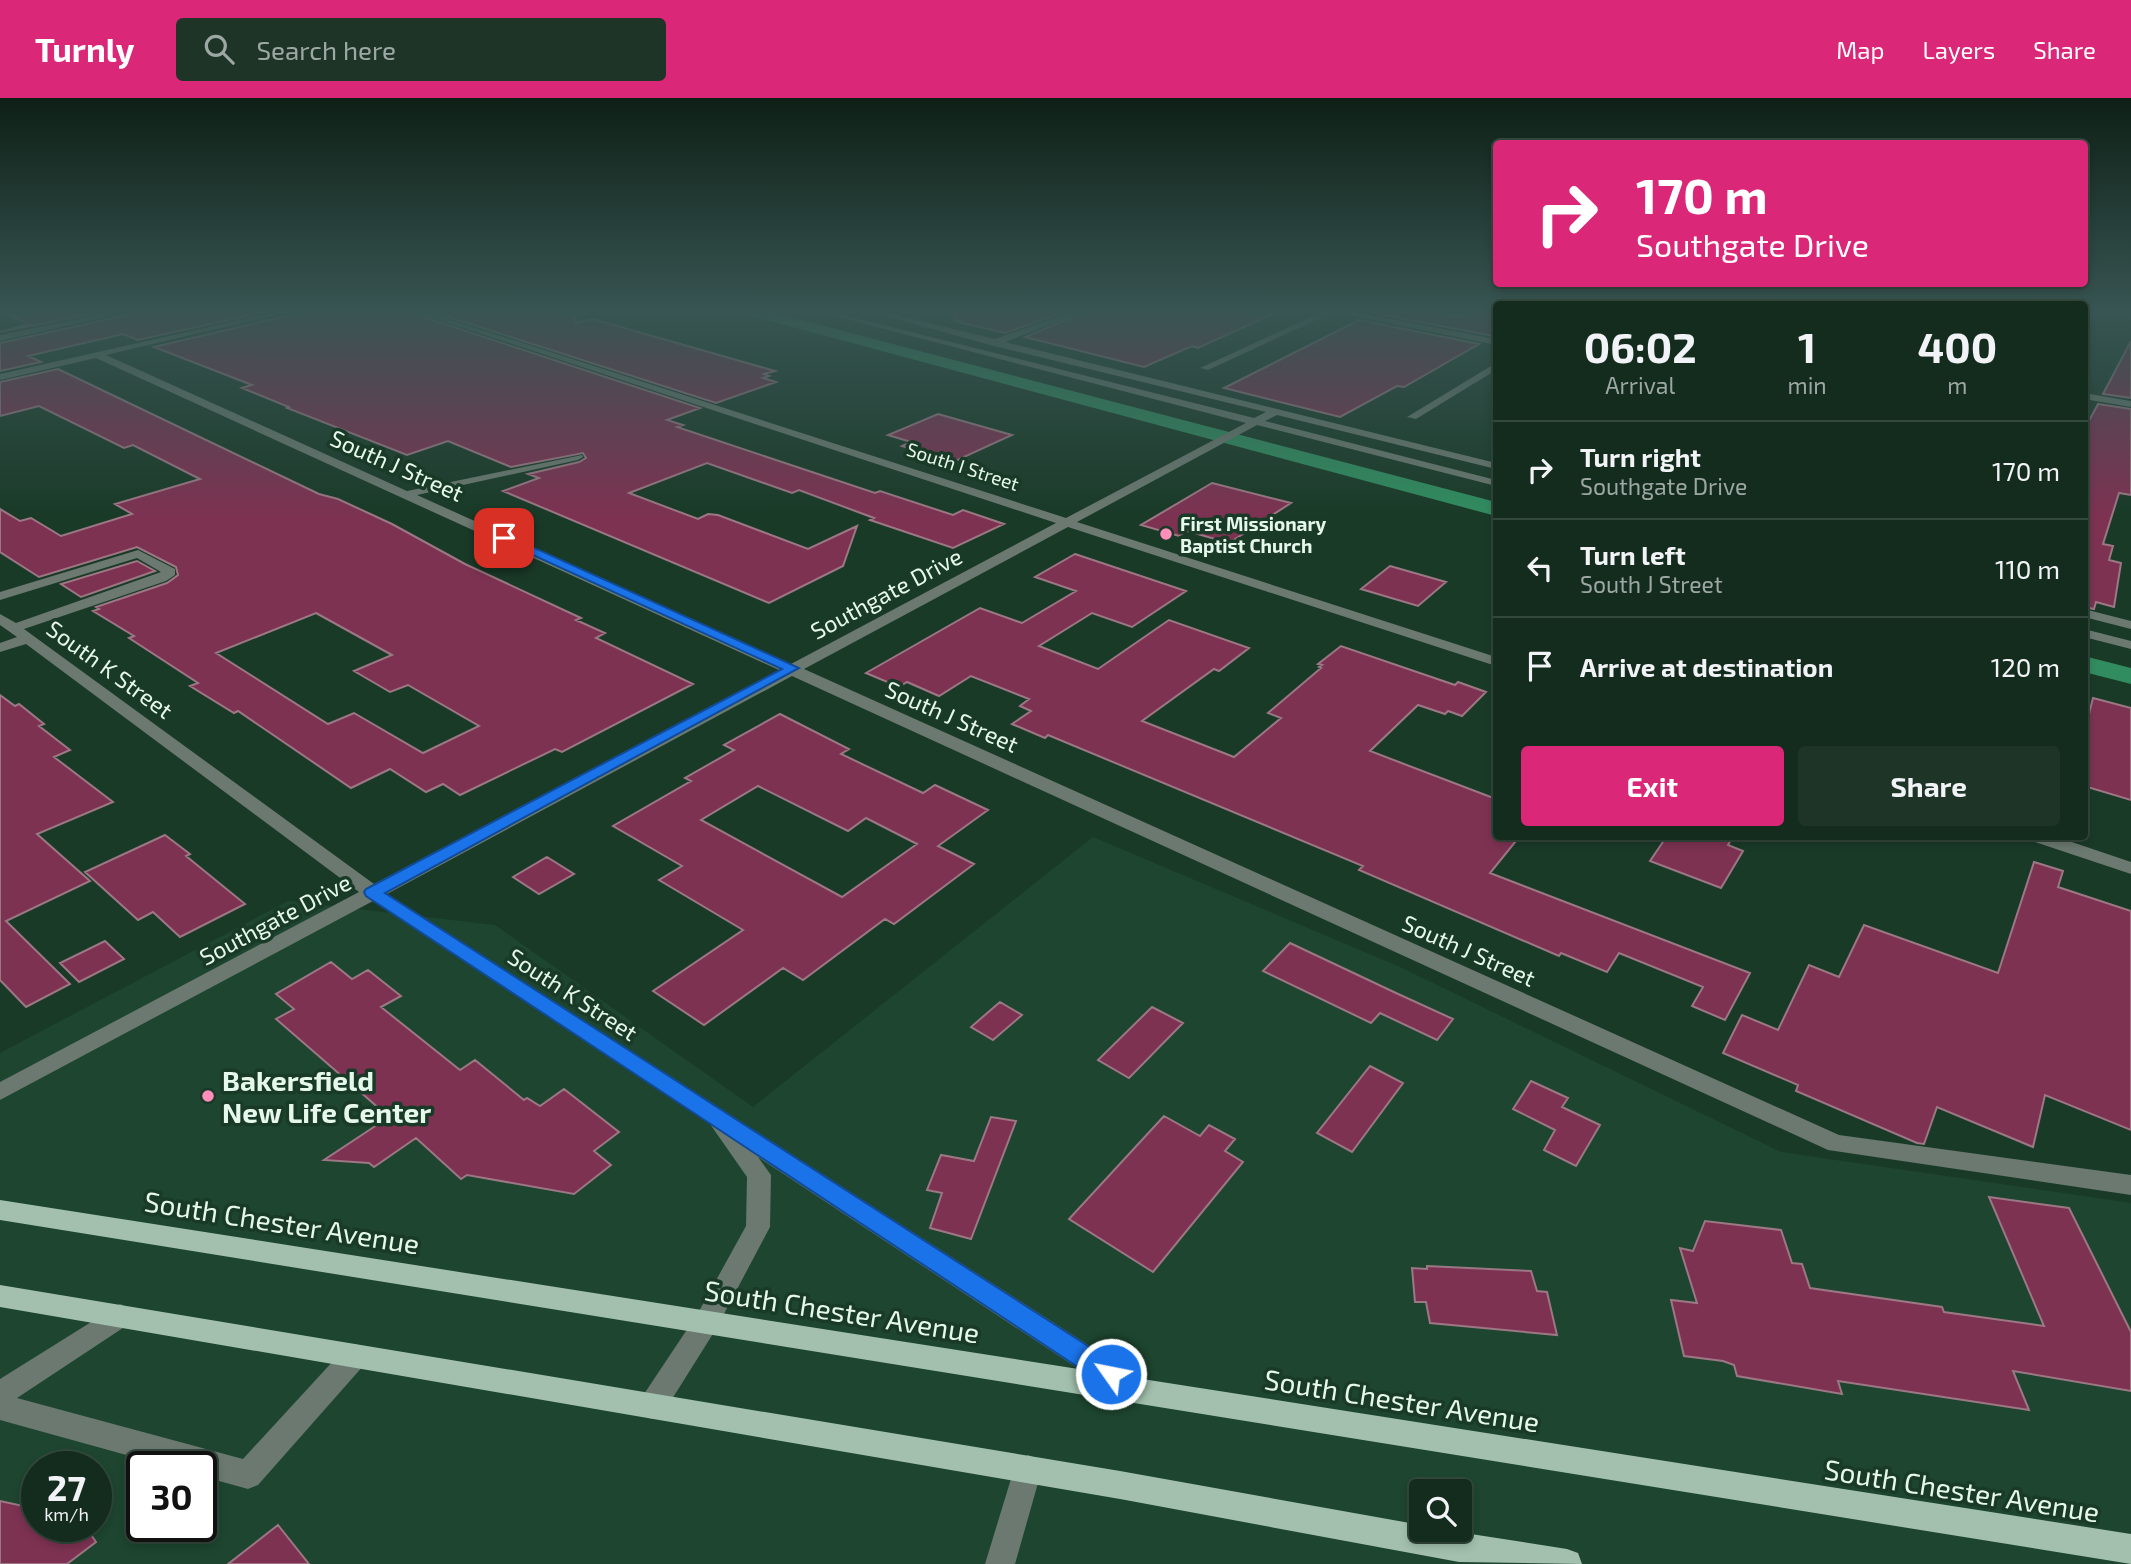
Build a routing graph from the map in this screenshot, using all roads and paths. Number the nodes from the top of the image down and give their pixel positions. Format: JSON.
{"nodes":[{"id":1,"x":152,"y":379,"type":"edge"},
{"id":2,"x":627,"y":379,"type":"edge"},
{"id":3,"x":1090,"y":379,"type":"edge"},
{"id":4,"x":1148,"y":379,"type":"edge"},
{"id":5,"x":1474,"y":379,"type":"edge"},
{"id":6,"x":2088,"y":397,"type":"edge"},
{"id":7,"x":2131,"y":404,"type":"edge"},
{"id":8,"x":1276,"y":411,"type":"junction"},
{"id":9,"x":1412,"y":417,"type":"dead end"},
{"id":10,"x":1256,"y":421,"type":"junction"},
{"id":11,"x":578,"y":457,"type":"dead end"},
{"id":12,"x":1493,"y":466,"type":"edge"},
{"id":13,"x":1493,"y":482,"type":"edge"},
{"id":14,"x":407,"y":494,"type":"junction"},
{"id":15,"x":1067,"y":522,"type":"junction"},
{"id":16,"x":0,"y":596,"type":"edge"},
{"id":17,"x":2088,"y":614,"type":"edge"},
{"id":18,"x":2131,"y":625,"type":"edge"},
{"id":19,"x":14,"y":628,"type":"edge"},
{"id":20,"x":2088,"y":635,"type":"edge"},
{"id":21,"x":2131,"y":645,"type":"edge"},
{"id":22,"x":0,"y":648,"type":"edge"},
{"id":23,"x":1493,"y":661,"type":"edge"},
{"id":24,"x":792,"y":668,"type":"junction"},
{"id":25,"x":2047,"y":840,"type":"edge"},
{"id":26,"x":2131,"y":868,"type":"edge"},
{"id":27,"x":372,"y":892,"type":"junction"},
{"id":28,"x":0,"y":1092,"type":"edge"},
{"id":29,"x":715,"y":1116,"type":"junction"},
{"id":30,"x":2131,"y":1185,"type":"edge"},
{"id":31,"x":0,"y":1210,"type":"edge"},
{"id":32,"x":0,"y":1296,"type":"edge"},
{"id":33,"x":120,"y":1316,"type":"junction"},
{"id":34,"x":707,"y":1321,"type":"junction"},
{"id":35,"x":355,"y":1356,"type":"junction"},
{"id":36,"x":1134,"y":1390,"type":"junction"},
{"id":37,"x":0,"y":1394,"type":"edge"},
{"id":38,"x":652,"y":1406,"type":"junction"},
{"id":39,"x":0,"y":1407,"type":"edge"},
{"id":40,"x":1028,"y":1469,"type":"junction"},
{"id":41,"x":2131,"y":1549,"type":"edge"},
{"id":42,"x":1460,"y":1555,"type":"edge"},
{"id":43,"x":1000,"y":1564,"type":"edge"},
{"id":44,"x":1567,"y":1564,"type":"edge"}],
"edges":[{"from":1,"to":14,"type":"street","name":"South J Street"},
{"from":2,"to":15,"type":"street","name":"South I Street"},
{"from":3,"to":10,"type":"street"},
{"from":4,"to":8,"type":"street"},
{"from":5,"to":9,"type":"street"},
{"from":6,"to":7,"type":"street"},
{"from":8,"to":10,"type":"street","name":"Southgate Drive"},
{"from":8,"to":12,"type":"street"},
{"from":10,"to":13,"type":"street"},
{"from":10,"to":15,"type":"street","name":"Southgate Drive"},
{"from":11,"to":14,"type":"street"},
{"from":14,"to":24,"type":"street","name":"South J Street"},
{"from":15,"to":23,"type":"street","name":"South I Street"},
{"from":15,"to":24,"type":"street","name":"Southgate Drive"},
{"from":16,"to":19,"type":"street"},
{"from":17,"to":18,"type":"street"},
{"from":19,"to":22,"type":"street"},
{"from":19,"to":27,"type":"street","name":"South K Street"},
{"from":20,"to":21,"type":"street"},
{"from":24,"to":27,"type":"street","name":"Southgate Drive"},
{"from":24,"to":30,"type":"street","name":"South J Street"},
{"from":25,"to":26,"type":"street"},
{"from":27,"to":28,"type":"street","name":"Southgate Drive"},
{"from":27,"to":29,"type":"street","name":"South K Street"},
{"from":29,"to":34,"type":"street"},
{"from":29,"to":36,"type":"street","name":"South K Street"},
{"from":31,"to":34,"type":"main road","name":"South Chester Avenue"},
{"from":32,"to":33,"type":"main road"},
{"from":33,"to":35,"type":"main road"},
{"from":33,"to":37,"type":"street"},
{"from":34,"to":36,"type":"main road","name":"South Chester Avenue"},
{"from":34,"to":38,"type":"street"},
{"from":35,"to":38,"type":"main road"},
{"from":35,"to":39,"type":"street"},
{"from":36,"to":41,"type":"main road","name":"South Chester Avenue"},
{"from":38,"to":40,"type":"main road"},
{"from":40,"to":42,"type":"main road"},
{"from":40,"to":43,"type":"street"},
{"from":42,"to":44,"type":"main road"}]}
